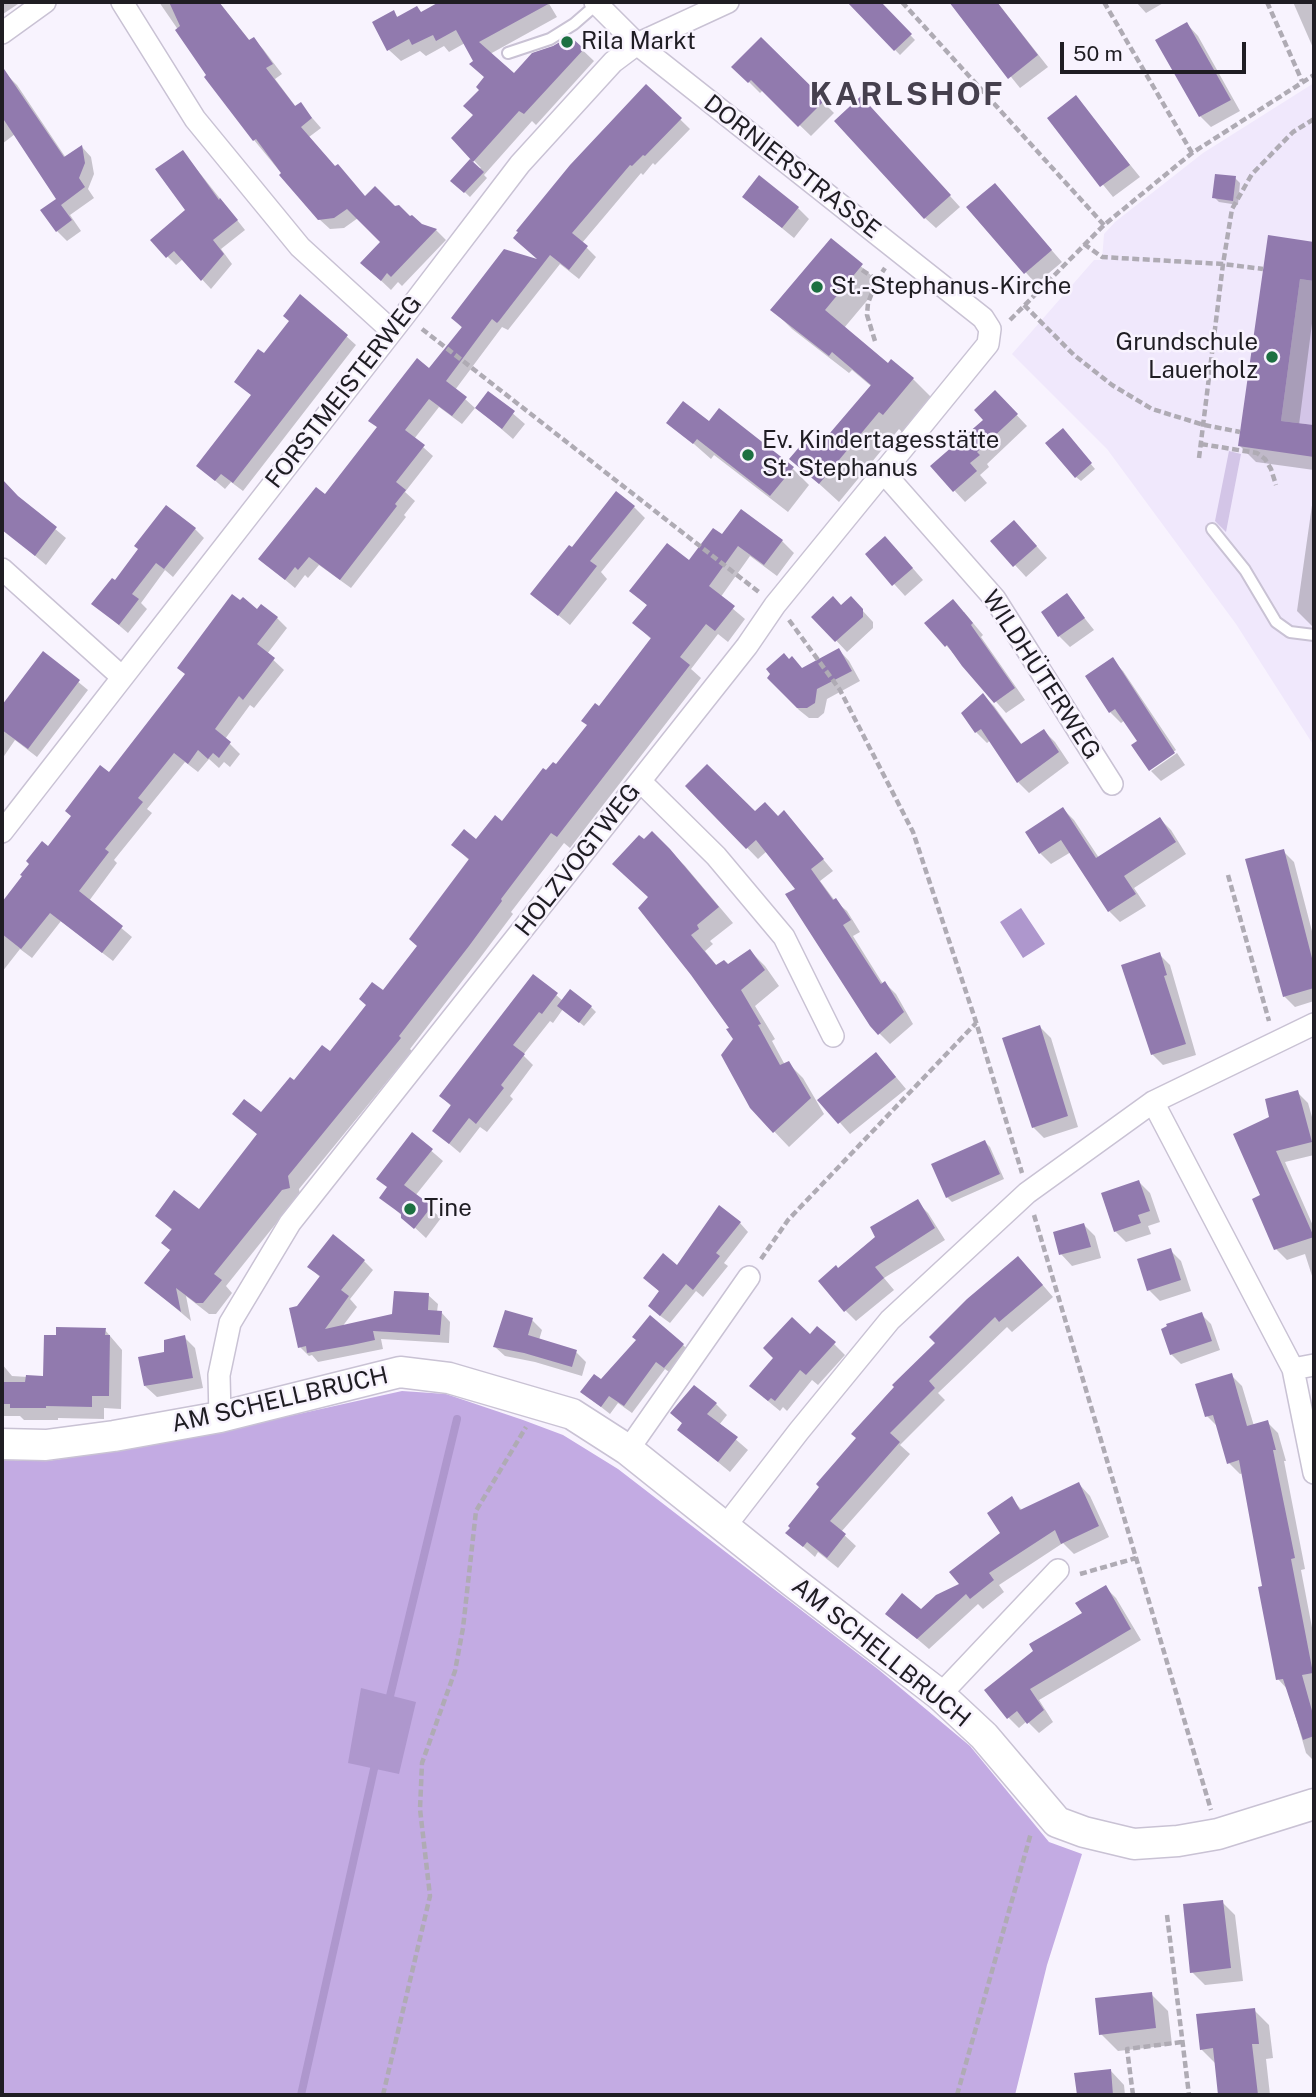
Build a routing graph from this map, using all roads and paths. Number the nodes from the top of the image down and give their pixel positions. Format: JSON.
{"nodes":[{"id":1,"x":45,"y":2,"type":"edge"},
{"id":2,"x":122,"y":2,"type":"edge"},
{"id":3,"x":728,"y":2,"type":"edge"},
{"id":4,"x":902,"y":2,"type":"edge"},
{"id":5,"x":1104,"y":2,"type":"edge"},
{"id":6,"x":1268,"y":2,"type":"edge"},
{"id":7,"x":596,"y":3,"type":"edge"},
{"id":8,"x":2,"y":33,"type":"edge"},
{"id":9,"x":637,"y":44,"type":"junction"},
{"id":10,"x":508,"y":53,"type":"dead end"},
{"id":11,"x":1314,"y":75,"type":"edge"},
{"id":12,"x":1301,"y":81,"type":"junction"},
{"id":13,"x":1314,"y":119,"type":"edge"},
{"id":14,"x":1192,"y":153,"type":"junction"},
{"id":15,"x":1104,"y":225,"type":"junction"},
{"id":16,"x":1084,"y":244,"type":"junction"},
{"id":17,"x":898,"y":251,"type":"junction"},
{"id":18,"x":1223,"y":264,"type":"junction"},
{"id":19,"x":1263,"y":269,"type":"dead end"},
{"id":20,"x":862,"y":270,"type":"dead end"},
{"id":21,"x":877,"y":280,"type":"junction"},
{"id":22,"x":1024,"y":305,"type":"junction"},
{"id":23,"x":398,"y":323,"type":"junction"},
{"id":24,"x":990,"y":329,"type":"junction"},
{"id":25,"x":875,"y":341,"type":"dead end"},
{"id":26,"x":1204,"y":425,"type":"junction"},
{"id":27,"x":1240,"y":432,"type":"dead end"},
{"id":28,"x":1201,"y":444,"type":"junction"},
{"id":29,"x":1199,"y":458,"type":"dead end"},
{"id":30,"x":884,"y":473,"type":"junction"},
{"id":31,"x":1276,"y":485,"type":"dead end"},
{"id":32,"x":1212,"y":529,"type":"dead end"},
{"id":33,"x":2,"y":569,"type":"edge"},
{"id":34,"x":775,"y":605,"type":"junction"},
{"id":35,"x":1314,"y":635,"type":"edge"},
{"id":36,"x":122,"y":677,"type":"junction"},
{"id":37,"x":640,"y":781,"type":"junction"},
{"id":38,"x":1112,"y":784,"type":"dead end"},
{"id":39,"x":2,"y":832,"type":"edge"},
{"id":40,"x":1228,"y":875,"type":"dead end"},
{"id":41,"x":976,"y":1022,"type":"junction"},
{"id":42,"x":1314,"y":1024,"type":"edge"},
{"id":43,"x":832,"y":1036,"type":"dead end"},
{"id":44,"x":1275,"y":1042,"type":"junction"},
{"id":45,"x":1153,"y":1102,"type":"junction"},
{"id":46,"x":1027,"y":1193,"type":"junction"},
{"id":47,"x":749,"y":1277,"type":"joint"},
{"id":48,"x":1304,"y":1367,"type":"edge"},
{"id":49,"x":539,"y":1403,"type":"junction"},
{"id":50,"x":220,"y":1417,"type":"junction"},
{"id":51,"x":2,"y":1444,"type":"edge"},
{"id":52,"x":628,"y":1450,"type":"junction"},
{"id":53,"x":1314,"y":1474,"type":"edge"},
{"id":54,"x":724,"y":1528,"type":"junction"},
{"id":55,"x":1136,"y":1558,"type":"junction"},
{"id":56,"x":1052,"y":1577,"type":"joint"},
{"id":57,"x":940,"y":1695,"type":"junction"},
{"id":58,"x":1040,"y":1803,"type":"junction"},
{"id":59,"x":1314,"y":1804,"type":"edge"},
{"id":60,"x":1218,"y":1834,"type":"junction"},
{"id":61,"x":1167,"y":1915,"type":"dead end"},
{"id":62,"x":1182,"y":2042,"type":"junction"},
{"id":63,"x":383,"y":2095,"type":"edge"},
{"id":64,"x":957,"y":2095,"type":"edge"},
{"id":65,"x":1133,"y":2095,"type":"edge"},
{"id":66,"x":1189,"y":2095,"type":"edge"}],
"edges":[{"from":1,"to":8,"type":"street"},
{"from":2,"to":23,"type":"street"},
{"from":3,"to":9,"type":"street","name":"FORSTMEISTERWEG"},
{"from":4,"to":15,"type":"path"},
{"from":5,"to":14,"type":"path"},
{"from":6,"to":12,"type":"path"},
{"from":7,"to":9,"type":"street","name":"DORNIERSTRASSE"},
{"from":7,"to":10,"type":"lane"},
{"from":9,"to":17,"type":"street","name":"DORNIERSTRASSE"},
{"from":9,"to":23,"type":"street","name":"FORSTMEISTERWEG"},
{"from":11,"to":12,"type":"path"},
{"from":12,"to":14,"type":"path"},
{"from":13,"to":18,"type":"path"},
{"from":14,"to":15,"type":"path"},
{"from":15,"to":16,"type":"path"},
{"from":16,"to":18,"type":"path"},
{"from":16,"to":22,"type":"path"},
{"from":17,"to":21,"type":"path"},
{"from":17,"to":24,"type":"street","name":"DORNIERSTRASSE"},
{"from":18,"to":19,"type":"path"},
{"from":18,"to":26,"type":"path"},
{"from":20,"to":21,"type":"path"},
{"from":21,"to":25,"type":"path"},
{"from":22,"to":24,"type":"path"},
{"from":22,"to":26,"type":"path"},
{"from":23,"to":34,"type":"path"},
{"from":23,"to":36,"type":"street","name":"FORSTMEISTERWEG"},
{"from":24,"to":30,"type":"street","name":"HOLZVOGTWEG"},
{"from":26,"to":27,"type":"path"},
{"from":26,"to":28,"type":"path"},
{"from":28,"to":29,"type":"path"},
{"from":28,"to":31,"type":"path"},
{"from":30,"to":34,"type":"street","name":"HOLZVOGTWEG"},
{"from":30,"to":38,"type":"street","name":"WILDHÜTERWEG"},
{"from":32,"to":35,"type":"lane"},
{"from":33,"to":36,"type":"street"},
{"from":34,"to":37,"type":"street","name":"HOLZVOGTWEG"},
{"from":34,"to":41,"type":"path"},
{"from":36,"to":39,"type":"street","name":"FORSTMEISTERWEG"},
{"from":37,"to":43,"type":"street"},
{"from":37,"to":50,"type":"street","name":"HOLZVOGTWEG"},
{"from":40,"to":44,"type":"path"},
{"from":41,"to":46,"type":"path"},
{"from":41,"to":47,"type":"path"},
{"from":42,"to":44,"type":"street"},
{"from":44,"to":45,"type":"street"},
{"from":45,"to":46,"type":"street"},
{"from":45,"to":48,"type":"street"},
{"from":46,"to":54,"type":"street"},
{"from":46,"to":55,"type":"path"},
{"from":47,"to":52,"type":"street"},
{"from":48,"to":53,"type":"street"},
{"from":49,"to":50,"type":"street","name":"AM SCHELLBRUCH"},
{"from":49,"to":52,"type":"street","name":"AM SCHELLBRUCH"},
{"from":49,"to":63,"type":"path"},
{"from":50,"to":51,"type":"street","name":"AM SCHELLBRUCH"},
{"from":52,"to":54,"type":"street","name":"AM SCHELLBRUCH"},
{"from":54,"to":57,"type":"street","name":"AM SCHELLBRUCH"},
{"from":55,"to":56,"type":"path"},
{"from":55,"to":60,"type":"path"},
{"from":56,"to":57,"type":"street"},
{"from":57,"to":58,"type":"street","name":"AM SCHELLBRUCH"},
{"from":58,"to":60,"type":"street","name":"AM SCHELLBRUCH"},
{"from":58,"to":64,"type":"path"},
{"from":59,"to":60,"type":"street","name":"AM SCHELLBRUCH"},
{"from":61,"to":62,"type":"path"},
{"from":62,"to":65,"type":"path"},
{"from":62,"to":66,"type":"path"}]}
